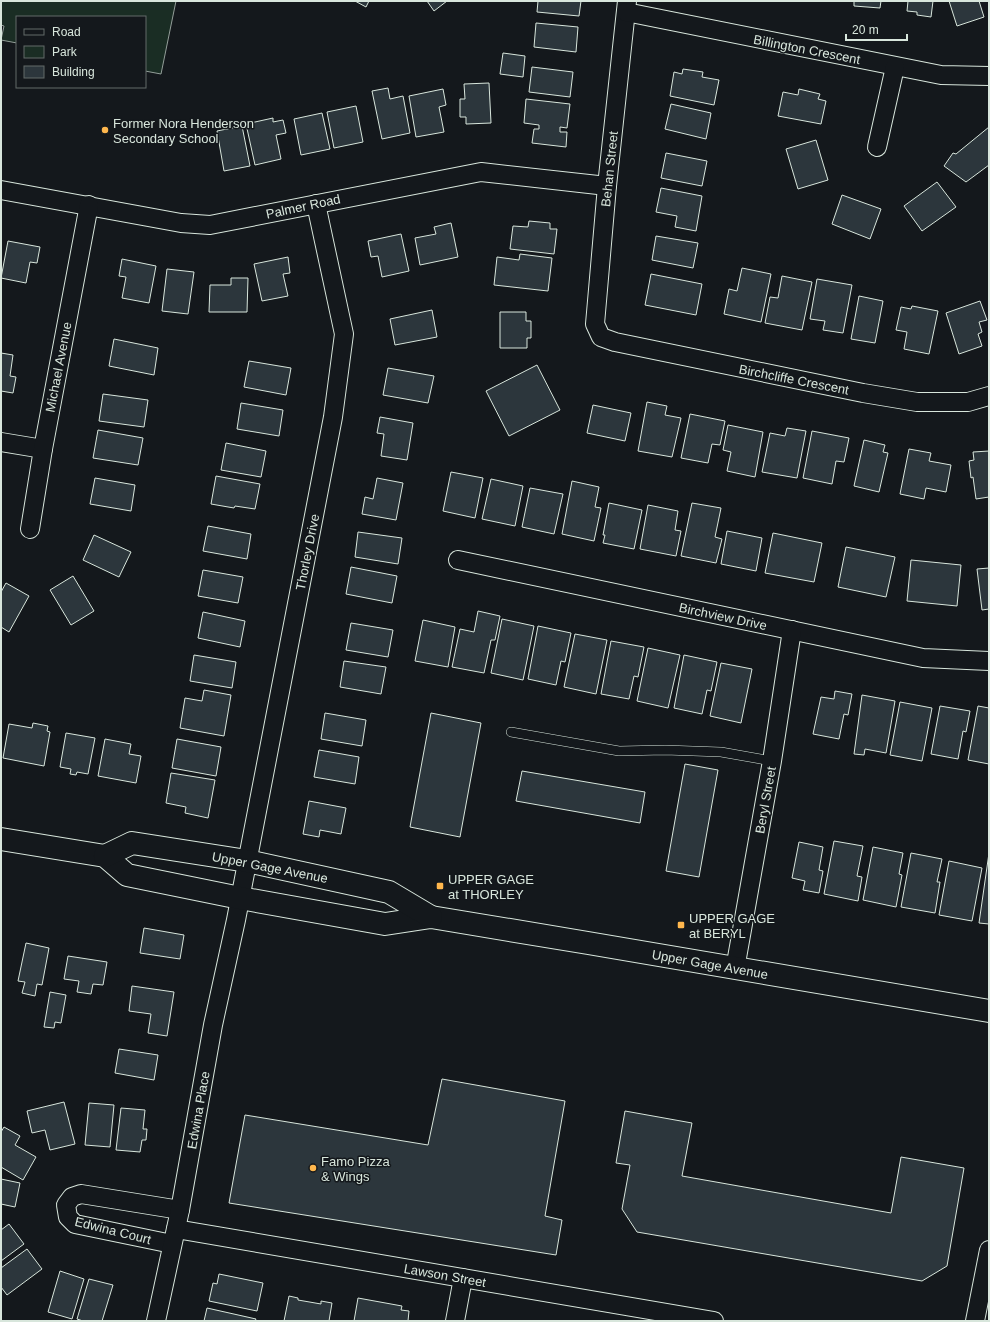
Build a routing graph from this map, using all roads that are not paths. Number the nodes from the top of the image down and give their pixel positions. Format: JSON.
{"nodes":[{"id":1,"x":626,"y":7,"type":"edge"},
{"id":2,"x":895,"y":67,"type":"junction"},
{"id":3,"x":989,"y":76,"type":"edge"},
{"id":4,"x":878,"y":147,"type":"dead end"},
{"id":5,"x":607,"y":186,"type":"junction"},
{"id":6,"x":1,"y":190,"type":"edge"},
{"id":7,"x":316,"y":204,"type":"junction"},
{"id":8,"x":89,"y":205,"type":"junction"},
{"id":9,"x":601,"y":337,"type":"joint"},
{"id":10,"x":989,"y":396,"type":"edge"},
{"id":11,"x":1,"y":442,"type":"edge"},
{"id":12,"x":43,"y":449,"type":"junction"},
{"id":13,"x":30,"y":529,"type":"dead end"},
{"id":14,"x":458,"y":560,"type":"dead end"},
{"id":15,"x":792,"y":630,"type":"junction"},
{"id":16,"x":989,"y":661,"type":"edge"},
{"id":17,"x":511,"y":732,"type":"dead end"},
{"id":18,"x":772,"y":761,"type":"junction"},
{"id":19,"x":1,"y":839,"type":"edge"},
{"id":20,"x":105,"y":856,"type":"junction"},
{"id":21,"x":247,"y":861,"type":"junction"},
{"id":22,"x":240,"y":898,"type":"junction"},
{"id":23,"x":431,"y":918,"type":"junction"},
{"id":24,"x":735,"y":969,"type":"junction"},
{"id":25,"x":989,"y":1011,"type":"edge"},
{"id":26,"x":180,"y":1210,"type":"junction"},
{"id":27,"x":174,"y":1237,"type":"junction"},
{"id":28,"x":988,"y":1258,"type":"edge"},
{"id":29,"x":463,"y":1278,"type":"junction"},
{"id":30,"x":156,"y":1321,"type":"edge"},
{"id":31,"x":455,"y":1321,"type":"edge"},
{"id":32,"x":714,"y":1321,"type":"edge"},
{"id":33,"x":976,"y":1321,"type":"edge"}],
"edges":[{"from":1,"to":2,"type":"street","name":"Billington Crescent"},
{"from":1,"to":5,"type":"street","name":"Behan Street"},
{"from":2,"to":3,"type":"street","name":"Billington Crescent"},
{"from":2,"to":4,"type":"street"},
{"from":5,"to":7,"type":"street","name":"Palmer Road"},
{"from":5,"to":9,"type":"street","name":"Behan Street"},
{"from":6,"to":8,"type":"street","name":"Palmer Road"},
{"from":7,"to":8,"type":"street","name":"Palmer Road"},
{"from":7,"to":21,"type":"street","name":"Thorley Drive"},
{"from":8,"to":12,"type":"street","name":"Michael Avenue"},
{"from":9,"to":10,"type":"street","name":"Birchcliffe Crescent"},
{"from":11,"to":12,"type":"street"},
{"from":12,"to":13,"type":"street","name":"Michael Avenue"},
{"from":14,"to":15,"type":"street","name":"Birchview Drive"},
{"from":15,"to":16,"type":"street","name":"Birchview Drive"},
{"from":15,"to":18,"type":"street","name":"Beryl Street"},
{"from":17,"to":18,"type":"lane"},
{"from":18,"to":24,"type":"street","name":"Beryl Street"},
{"from":19,"to":20,"type":"main road"},
{"from":20,"to":21,"type":"main road","name":"Upper Gage Avenue"},
{"from":20,"to":22,"type":"main road","name":"Upper Gage Avenue"},
{"from":21,"to":22,"type":"street","name":"Thorley Drive"},
{"from":21,"to":23,"type":"main road","name":"Upper Gage Avenue"},
{"from":22,"to":23,"type":"main road","name":"Upper Gage Avenue"},
{"from":22,"to":26,"type":"street","name":"Edwina Place"},
{"from":23,"to":24,"type":"main road","name":"Upper Gage Avenue"},
{"from":24,"to":25,"type":"main road","name":"Upper Gage Avenue"},
{"from":26,"to":27,"type":"street","name":"Edwina Place"},
{"from":26,"to":27,"type":"street","name":"Edwina Court"},
{"from":27,"to":29,"type":"street","name":"Lawson Street"},
{"from":27,"to":30,"type":"street","name":"Edwina Place"},
{"from":28,"to":33,"type":"street"},
{"from":29,"to":31,"type":"street"},
{"from":29,"to":32,"type":"street","name":"Lawson Street"}]}
